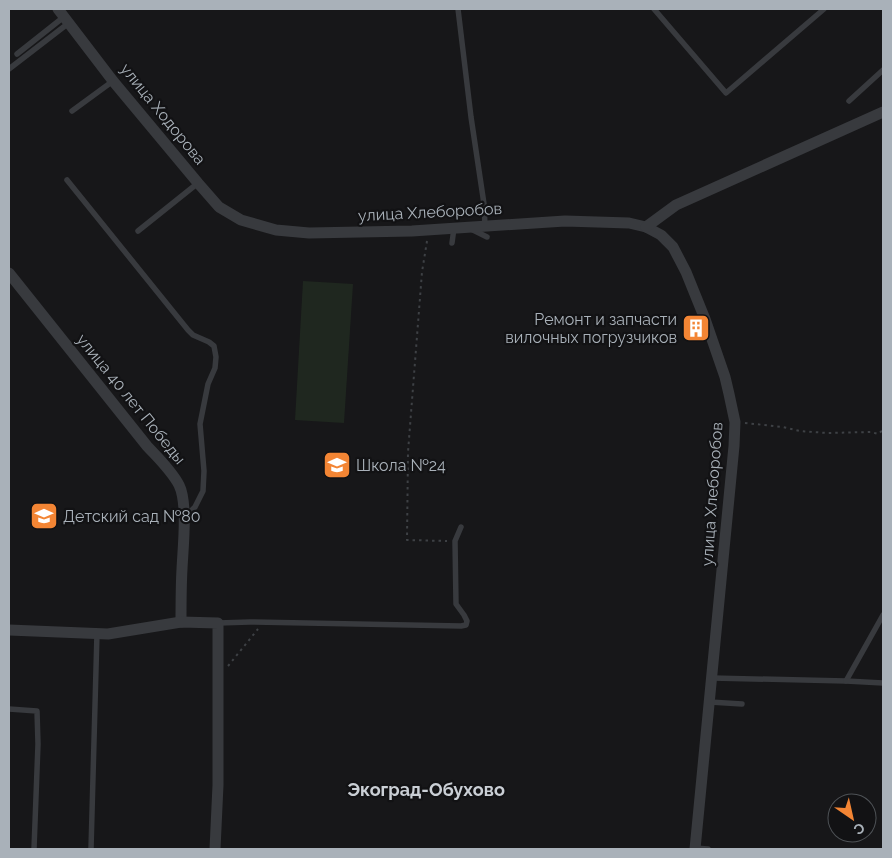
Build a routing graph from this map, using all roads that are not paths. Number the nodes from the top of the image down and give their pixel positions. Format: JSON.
{"nodes":[{"id":1,"x":458,"y":9,"type":"edge"},
{"id":2,"x":654,"y":9,"type":"edge"},
{"id":3,"x":824,"y":9,"type":"edge"},
{"id":4,"x":64,"y":16,"type":"edge"},
{"id":5,"x":17,"y":54,"type":"dead end"},
{"id":6,"x":9,"y":69,"type":"edge"},
{"id":7,"x":883,"y":70,"type":"edge"},
{"id":8,"x":113,"y":81,"type":"junction"},
{"id":9,"x":849,"y":101,"type":"dead end"},
{"id":10,"x":72,"y":111,"type":"dead end"},
{"id":11,"x":883,"y":112,"type":"edge"},
{"id":12,"x":67,"y":180,"type":"dead end"},
{"id":13,"x":198,"y":183,"type":"junction"},
{"id":14,"x":256,"y":225,"type":"joint"},
{"id":15,"x":646,"y":227,"type":"junction"},
{"id":16,"x":454,"y":228,"type":"junction"},
{"id":17,"x":138,"y":231,"type":"dead end"},
{"id":18,"x":486,"y":232,"type":"junction"},
{"id":19,"x":452,"y":242,"type":"dead end"},
{"id":20,"x":9,"y":273,"type":"edge"},
{"id":21,"x":184,"y":518,"type":"junction"},
{"id":22,"x":461,"y":527,"type":"dead end"},
{"id":23,"x":883,"y":615,"type":"edge"},
{"id":24,"x":181,"y":622,"type":"junction"},
{"id":25,"x":218,"y":623,"type":"junction"},
{"id":26,"x":9,"y":630,"type":"edge"},
{"id":27,"x":97,"y":633,"type":"junction"},
{"id":28,"x":712,"y":678,"type":"junction"},
{"id":29,"x":846,"y":681,"type":"junction"},
{"id":30,"x":883,"y":683,"type":"edge"},
{"id":31,"x":710,"y":702,"type":"junction"},
{"id":32,"x":742,"y":704,"type":"dead end"},
{"id":33,"x":9,"y":709,"type":"edge"},
{"id":34,"x":34,"y":849,"type":"edge"},
{"id":35,"x":92,"y":849,"type":"edge"},
{"id":36,"x":215,"y":849,"type":"edge"},
{"id":37,"x":695,"y":849,"type":"edge"},
{"id":38,"x":708,"y":849,"type":"edge"}],
"edges":[{"from":1,"to":18,"type":"lane"},
{"from":2,"to":3,"type":"lane"},
{"from":4,"to":5,"type":"lane"},
{"from":4,"to":6,"type":"lane"},
{"from":4,"to":8,"type":"street","name":"улица Ходорова"},
{"from":7,"to":9,"type":"lane"},
{"from":8,"to":10,"type":"lane"},
{"from":8,"to":13,"type":"street","name":"улица Ходорова"},
{"from":11,"to":15,"type":"street"},
{"from":12,"to":21,"type":"lane"},
{"from":13,"to":14,"type":"street","name":"улица Ходорова"},
{"from":13,"to":17,"type":"lane"},
{"from":14,"to":16,"type":"street","name":"улица Хлеборобов"},
{"from":15,"to":18,"type":"street","name":"улица Хлеборобов"},
{"from":15,"to":28,"type":"street","name":"улица Хлеборобов"},
{"from":16,"to":18,"type":"street","name":"улица Хлеборобов"},
{"from":16,"to":19,"type":"lane"},
{"from":20,"to":21,"type":"street","name":"улица 40 лет Победы"},
{"from":21,"to":24,"type":"street","name":"улица 40 лет Победы"},
{"from":22,"to":25,"type":"lane"},
{"from":23,"to":29,"type":"lane"},
{"from":24,"to":25,"type":"street"},
{"from":24,"to":27,"type":"street"},
{"from":25,"to":36,"type":"street"},
{"from":26,"to":27,"type":"street"},
{"from":27,"to":35,"type":"lane"},
{"from":28,"to":29,"type":"lane"},
{"from":28,"to":31,"type":"street","name":"улица Хлеборобов"},
{"from":29,"to":30,"type":"lane"},
{"from":31,"to":32,"type":"lane"},
{"from":31,"to":37,"type":"street","name":"улица Хлеборобов"},
{"from":33,"to":34,"type":"lane"},
{"from":37,"to":38,"type":"lane"}]}
